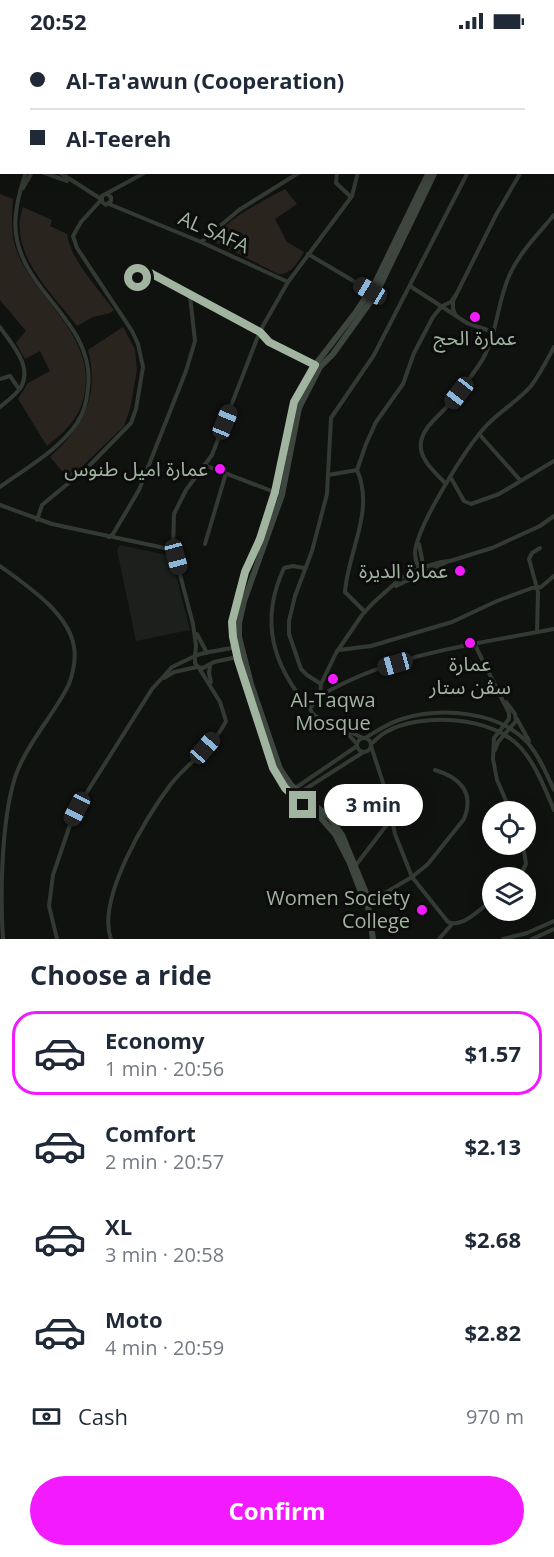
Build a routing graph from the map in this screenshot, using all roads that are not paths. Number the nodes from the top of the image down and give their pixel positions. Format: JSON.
{"nodes":[{"id":1,"x":26,"y":174,"type":"edge"},
{"id":2,"x":31,"y":174,"type":"edge"},
{"id":3,"x":48,"y":174,"type":"edge"},
{"id":4,"x":62,"y":174,"type":"edge"},
{"id":5,"x":142,"y":174,"type":"edge"},
{"id":6,"x":297,"y":174,"type":"edge"},
{"id":7,"x":337,"y":174,"type":"edge"},
{"id":8,"x":357,"y":174,"type":"edge"},
{"id":9,"x":428,"y":174,"type":"edge"},
{"id":10,"x":434,"y":174,"type":"edge"},
{"id":11,"x":467,"y":174,"type":"edge"},
{"id":12,"x":520,"y":174,"type":"edge"},
{"id":13,"x":75,"y":183,"type":"junction"},
{"id":14,"x":22,"y":189,"type":"junction"},
{"id":15,"x":351,"y":197,"type":"junction"},
{"id":16,"x":106,"y":199,"type":"junction"},
{"id":17,"x":554,"y":215,"type":"edge"},
{"id":18,"x":201,"y":242,"type":"junction"},
{"id":19,"x":308,"y":254,"type":"junction"},
{"id":20,"x":141,"y":268,"type":"dead end"},
{"id":21,"x":288,"y":282,"type":"junction"},
{"id":22,"x":410,"y":286,"type":"junction"},
{"id":23,"x":373,"y":293,"type":"junction"},
{"id":24,"x":456,"y":295,"type":"junction"},
{"id":25,"x":190,"y":296,"type":"junction"},
{"id":26,"x":442,"y":306,"type":"junction"},
{"id":27,"x":456,"y":316,"type":"junction"},
{"id":28,"x":0,"y":327,"type":"edge"},
{"id":29,"x":260,"y":332,"type":"junction"},
{"id":30,"x":493,"y":333,"type":"junction"},
{"id":31,"x":553,"y":350,"type":"edge"},
{"id":32,"x":317,"y":366,"type":"junction"},
{"id":33,"x":0,"y":379,"type":"edge"},
{"id":34,"x":20,"y":389,"type":"junction"},
{"id":35,"x":0,"y":407,"type":"edge"},
{"id":36,"x":479,"y":434,"type":"junction"},
{"id":37,"x":554,"y":461,"type":"edge"},
{"id":38,"x":204,"y":465,"type":"junction"},
{"id":39,"x":357,"y":470,"type":"junction"},
{"id":40,"x":226,"y":473,"type":"junction"},
{"id":41,"x":328,"y":475,"type":"junction"},
{"id":42,"x":450,"y":477,"type":"junction"},
{"id":43,"x":520,"y":480,"type":"junction"},
{"id":44,"x":446,"y":484,"type":"junction"},
{"id":45,"x":0,"y":487,"type":"edge"},
{"id":46,"x":275,"y":492,"type":"junction"},
{"id":47,"x":282,"y":495,"type":"junction"},
{"id":48,"x":0,"y":505,"type":"edge"},
{"id":49,"x":554,"y":516,"type":"edge"},
{"id":50,"x":37,"y":520,"type":"junction"},
{"id":51,"x":109,"y":537,"type":"junction"},
{"id":52,"x":419,"y":543,"type":"junction"},
{"id":53,"x":205,"y":544,"type":"dead end"},
{"id":54,"x":540,"y":548,"type":"dead end"},
{"id":55,"x":174,"y":550,"type":"junction"},
{"id":56,"x":415,"y":553,"type":"junction"},
{"id":57,"x":421,"y":556,"type":"junction"},
{"id":58,"x":450,"y":561,"type":"junction"},
{"id":59,"x":435,"y":564,"type":"junction"},
{"id":60,"x":0,"y":566,"type":"edge"},
{"id":61,"x":304,"y":568,"type":"junction"},
{"id":62,"x":422,"y":568,"type":"junction"},
{"id":63,"x":423,"y":573,"type":"junction"},
{"id":64,"x":407,"y":574,"type":"junction"},
{"id":65,"x":554,"y":576,"type":"edge"},
{"id":66,"x":537,"y":588,"type":"junction"},
{"id":67,"x":389,"y":590,"type":"junction"},
{"id":68,"x":365,"y":612,"type":"junction"},
{"id":69,"x":193,"y":624,"type":"junction"},
{"id":70,"x":554,"y":629,"type":"edge"},
{"id":71,"x":537,"y":632,"type":"junction"},
{"id":72,"x":474,"y":643,"type":"junction"},
{"id":73,"x":235,"y":647,"type":"junction"},
{"id":74,"x":338,"y":650,"type":"junction"},
{"id":75,"x":242,"y":651,"type":"junction"},
{"id":76,"x":207,"y":653,"type":"junction"},
{"id":77,"x":195,"y":656,"type":"junction"},
{"id":78,"x":237,"y":657,"type":"junction"},
{"id":79,"x":211,"y":664,"type":"junction"},
{"id":80,"x":198,"y":667,"type":"junction"},
{"id":81,"x":161,"y":680,"type":"junction"},
{"id":82,"x":321,"y":684,"type":"junction"},
{"id":83,"x":213,"y":688,"type":"junction"},
{"id":84,"x":501,"y":695,"type":"junction"},
{"id":85,"x":320,"y":696,"type":"junction"},
{"id":86,"x":310,"y":709,"type":"junction"},
{"id":87,"x":516,"y":718,"type":"junction"},
{"id":88,"x":504,"y":726,"type":"junction"},
{"id":89,"x":509,"y":729,"type":"junction"},
{"id":90,"x":498,"y":731,"type":"junction"},
{"id":91,"x":346,"y":732,"type":"junction"},
{"id":92,"x":504,"y":734,"type":"junction"},
{"id":93,"x":364,"y":738,"type":"junction"},
{"id":94,"x":357,"y":745,"type":"junction"},
{"id":95,"x":371,"y":745,"type":"junction"},
{"id":96,"x":533,"y":750,"type":"junction"},
{"id":97,"x":494,"y":751,"type":"junction"},
{"id":98,"x":363,"y":753,"type":"junction"},
{"id":99,"x":378,"y":765,"type":"junction"},
{"id":100,"x":435,"y":770,"type":"dead end"},
{"id":101,"x":552,"y":781,"type":"edge"},
{"id":102,"x":312,"y":784,"type":"junction"},
{"id":103,"x":544,"y":785,"type":"junction"},
{"id":104,"x":554,"y":790,"type":"edge"},
{"id":105,"x":297,"y":791,"type":"junction"},
{"id":106,"x":292,"y":796,"type":"junction"},
{"id":107,"x":507,"y":801,"type":"edge"},
{"id":108,"x":311,"y":803,"type":"junction"},
{"id":109,"x":554,"y":810,"type":"edge"},
{"id":110,"x":392,"y":817,"type":"junction"},
{"id":111,"x":356,"y":865,"type":"junction"},
{"id":112,"x":412,"y":877,"type":"junction"},
{"id":113,"x":368,"y":903,"type":"junction"},
{"id":114,"x":482,"y":908,"type":"edge"},
{"id":115,"x":554,"y":921,"type":"edge"},
{"id":116,"x":452,"y":924,"type":"junction"},
{"id":117,"x":554,"y":929,"type":"edge"},
{"id":118,"x":3,"y":939,"type":"edge"},
{"id":119,"x":57,"y":939,"type":"edge"},
{"id":120,"x":111,"y":939,"type":"edge"},
{"id":121,"x":373,"y":939,"type":"edge"},
{"id":122,"x":439,"y":939,"type":"edge"},
{"id":123,"x":503,"y":939,"type":"edge"},
{"id":124,"x":532,"y":939,"type":"edge"}],
"edges":[{"from":1,"to":14,"type":"street"},
{"from":2,"to":14,"type":"street"},
{"from":3,"to":13,"type":"street"},
{"from":4,"to":13,"type":"street","name":"AL SAFA"},
{"from":5,"to":16,"type":"street"},
{"from":6,"to":18,"type":"street"},
{"from":7,"to":15,"type":"street"},
{"from":8,"to":15,"type":"street"},
{"from":9,"to":23,"type":"main road"},
{"from":10,"to":23,"type":"main road"},
{"from":11,"to":22,"type":"street"},
{"from":12,"to":24,"type":"street"},
{"from":13,"to":16,"type":"street","name":"AL SAFA"},
{"from":14,"to":45,"type":"street"},
{"from":15,"to":19,"type":"street"},
{"from":16,"to":18,"type":"street","name":"AL SAFA"},
{"from":16,"to":50,"type":"street"},
{"from":17,"to":30,"type":"street"},
{"from":18,"to":21,"type":"street","name":"AL SAFA"},
{"from":19,"to":21,"type":"street"},
{"from":19,"to":23,"type":"street"},
{"from":20,"to":25,"type":"street"},
{"from":21,"to":29,"type":"street"},
{"from":22,"to":26,"type":"street"},
{"from":22,"to":41,"type":"street"},
{"from":23,"to":32,"type":"main road"},
{"from":24,"to":26,"type":"street"},
{"from":24,"to":27,"type":"street"},
{"from":25,"to":29,"type":"street"},
{"from":25,"to":51,"type":"street"},
{"from":26,"to":27,"type":"street"},
{"from":26,"to":39,"type":"street"},
{"from":27,"to":30,"type":"street"},
{"from":28,"to":34,"type":"street"},
{"from":29,"to":32,"type":"street"},
{"from":29,"to":38,"type":"street"},
{"from":30,"to":44,"type":"street"},
{"from":31,"to":36,"type":"street"},
{"from":32,"to":46,"type":"main road"},
{"from":32,"to":47,"type":"main road"},
{"from":33,"to":34,"type":"street"},
{"from":34,"to":35,"type":"street"},
{"from":36,"to":42,"type":"street"},
{"from":36,"to":43,"type":"street"},
{"from":37,"to":43,"type":"street"},
{"from":38,"to":40,"type":"street"},
{"from":38,"to":55,"type":"street"},
{"from":39,"to":41,"type":"street"},
{"from":39,"to":68,"type":"street"},
{"from":40,"to":46,"type":"street"},
{"from":40,"to":53,"type":"street"},
{"from":41,"to":61,"type":"street"},
{"from":42,"to":43,"type":"street"},
{"from":42,"to":44,"type":"street"},
{"from":44,"to":52,"type":"street"},
{"from":46,"to":47,"type":"street"},
{"from":46,"to":73,"type":"main road"},
{"from":47,"to":75,"type":"main road"},
{"from":48,"to":50,"type":"street"},
{"from":49,"to":58,"type":"street"},
{"from":50,"to":51,"type":"street"},
{"from":51,"to":55,"type":"street"},
{"from":52,"to":56,"type":"street"},
{"from":52,"to":57,"type":"street"},
{"from":54,"to":66,"type":"street"},
{"from":55,"to":69,"type":"street"},
{"from":56,"to":62,"type":"street"},
{"from":56,"to":64,"type":"street"},
{"from":57,"to":59,"type":"street"},
{"from":57,"to":62,"type":"street"},
{"from":58,"to":59,"type":"street"},
{"from":58,"to":63,"type":"street"},
{"from":59,"to":62,"type":"street"},
{"from":60,"to":118,"type":"street"},
{"from":61,"to":82,"type":"street"},
{"from":61,"to":86,"type":"street"},
{"from":62,"to":63,"type":"street"},
{"from":62,"to":64,"type":"street"},
{"from":63,"to":67,"type":"street"},
{"from":64,"to":67,"type":"street"},
{"from":65,"to":66,"type":"street"},
{"from":66,"to":71,"type":"street"},
{"from":66,"to":74,"type":"street"},
{"from":67,"to":68,"type":"street"},
{"from":68,"to":74,"type":"street"},
{"from":69,"to":76,"type":"street"},
{"from":69,"to":77,"type":"street"},
{"from":70,"to":71,"type":"street"},
{"from":71,"to":72,"type":"street"},
{"from":72,"to":84,"type":"street"},
{"from":72,"to":85,"type":"street"},
{"from":73,"to":75,"type":"street"},
{"from":73,"to":76,"type":"street"},
{"from":73,"to":78,"type":"main road"},
{"from":74,"to":82,"type":"street"},
{"from":75,"to":78,"type":"street"},
{"from":75,"to":105,"type":"main road"},
{"from":76,"to":77,"type":"street"},
{"from":77,"to":80,"type":"street"},
{"from":77,"to":81,"type":"street"},
{"from":78,"to":79,"type":"street"},
{"from":78,"to":106,"type":"main road"},
{"from":79,"to":80,"type":"street"},
{"from":79,"to":83,"type":"street"},
{"from":80,"to":81,"type":"street"},
{"from":80,"to":83,"type":"street"},
{"from":81,"to":119,"type":"street"},
{"from":82,"to":85,"type":"street"},
{"from":83,"to":120,"type":"street"},
{"from":84,"to":87,"type":"street"},
{"from":84,"to":88,"type":"street"},
{"from":85,"to":86,"type":"street"},
{"from":86,"to":91,"type":"street"},
{"from":87,"to":89,"type":"street"},
{"from":87,"to":96,"type":"street"},
{"from":88,"to":89,"type":"street"},
{"from":88,"to":90,"type":"street"},
{"from":88,"to":93,"type":"street"},
{"from":89,"to":92,"type":"street"},
{"from":89,"to":96,"type":"street"},
{"from":90,"to":92,"type":"street"},
{"from":90,"to":95,"type":"street"},
{"from":90,"to":97,"type":"street"},
{"from":91,"to":93,"type":"street"},
{"from":91,"to":94,"type":"street"},
{"from":92,"to":97,"type":"street"},
{"from":92,"to":103,"type":"street"},
{"from":93,"to":94,"type":"street"},
{"from":93,"to":95,"type":"street"},
{"from":94,"to":98,"type":"street"},
{"from":94,"to":105,"type":"street"},
{"from":95,"to":98,"type":"street"},
{"from":95,"to":99,"type":"street"},
{"from":96,"to":101,"type":"street"},
{"from":97,"to":107,"type":"street"},
{"from":98,"to":99,"type":"street"},
{"from":98,"to":102,"type":"street"},
{"from":99,"to":110,"type":"street"},
{"from":100,"to":112,"type":"street"},
{"from":101,"to":103,"type":"street"},
{"from":101,"to":104,"type":"street"},
{"from":102,"to":105,"type":"street"},
{"from":102,"to":108,"type":"street"},
{"from":103,"to":109,"type":"street"},
{"from":105,"to":106,"type":"street"},
{"from":105,"to":108,"type":"main road"},
{"from":106,"to":113,"type":"main road"},
{"from":108,"to":111,"type":"main road"},
{"from":110,"to":111,"type":"street"},
{"from":110,"to":112,"type":"street"},
{"from":111,"to":113,"type":"main road"},
{"from":112,"to":113,"type":"street"},
{"from":112,"to":116,"type":"street"},
{"from":113,"to":121,"type":"main road"},
{"from":114,"to":116,"type":"street"},
{"from":115,"to":123,"type":"street"},
{"from":116,"to":122,"type":"street"},
{"from":117,"to":124,"type":"street"}]}
